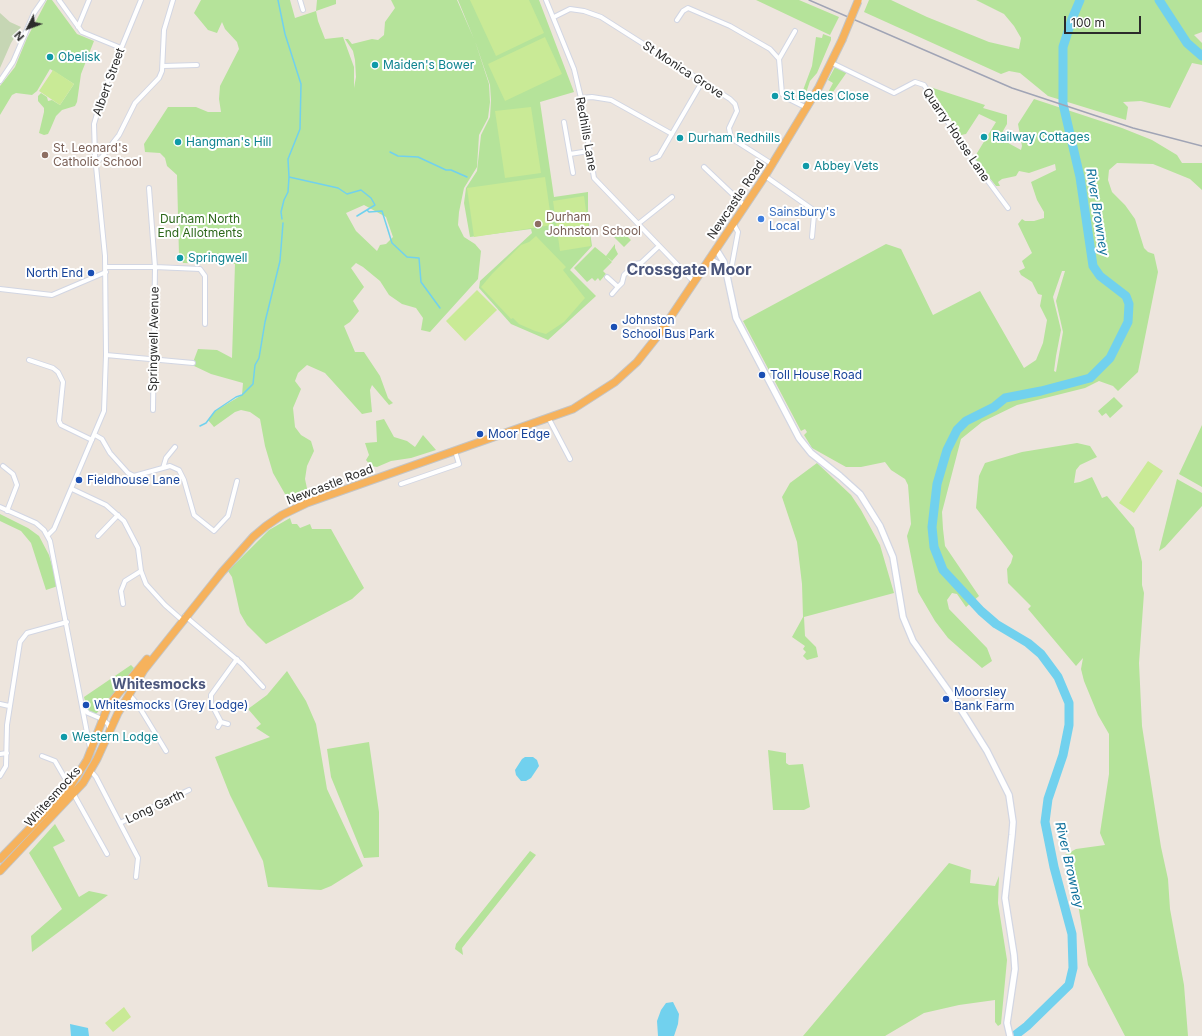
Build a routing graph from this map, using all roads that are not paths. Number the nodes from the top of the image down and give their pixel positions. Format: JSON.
{"nodes":[{"id":1,"x":42,"y":0,"type":"edge"},
{"id":2,"x":59,"y":0,"type":"edge"},
{"id":3,"x":89,"y":0,"type":"edge"},
{"id":4,"x":141,"y":0,"type":"edge"},
{"id":5,"x":173,"y":0,"type":"edge"},
{"id":6,"x":300,"y":0,"type":"edge"},
{"id":7,"x":546,"y":0,"type":"edge"},
{"id":8,"x":858,"y":0,"type":"edge"},
{"id":9,"x":303,"y":10,"type":"dead end"},
{"id":10,"x":554,"y":17,"type":"junction"},
{"id":11,"x":677,"y":20,"type":"dead end"},
{"id":12,"x":78,"y":27,"type":"junction"},
{"id":13,"x":795,"y":31,"type":"dead end"},
{"id":14,"x":121,"y":48,"type":"junction"},
{"id":15,"x":779,"y":59,"type":"junction"},
{"id":16,"x":832,"y":62,"type":"junction"},
{"id":17,"x":197,"y":65,"type":"dead end"},
{"id":18,"x":163,"y":66,"type":"junction"},
{"id":19,"x":0,"y":81,"type":"edge"},
{"id":20,"x":702,"y":82,"type":"junction"},
{"id":21,"x":581,"y":98,"type":"junction"},
{"id":22,"x":807,"y":108,"type":"junction"},
{"id":23,"x":564,"y":122,"type":"dead end"},
{"id":24,"x":672,"y":134,"type":"junction"},
{"id":25,"x":589,"y":151,"type":"junction"},
{"id":26,"x":570,"y":154,"type":"junction"},
{"id":27,"x":652,"y":159,"type":"dead end"},
{"id":28,"x":772,"y":164,"type":"junction"},
{"id":29,"x":96,"y":165,"type":"junction"},
{"id":30,"x":704,"y":167,"type":"dead end"},
{"id":31,"x":573,"y":173,"type":"dead end"},
{"id":32,"x":765,"y":176,"type":"junction"},
{"id":33,"x":149,"y":188,"type":"dead end"},
{"id":34,"x":672,"y":196,"type":"dead end"},
{"id":35,"x":744,"y":206,"type":"junction"},
{"id":36,"x":1008,"y":208,"type":"dead end"},
{"id":37,"x":733,"y":223,"type":"junction"},
{"id":38,"x":638,"y":224,"type":"junction"},
{"id":39,"x":812,"y":237,"type":"dead end"},
{"id":40,"x":659,"y":246,"type":"junction"},
{"id":41,"x":716,"y":249,"type":"junction"},
{"id":42,"x":709,"y":259,"type":"junction"},
{"id":43,"x":155,"y":267,"type":"junction"},
{"id":44,"x":106,"y":269,"type":"junction"},
{"id":45,"x":725,"y":270,"type":"junction"},
{"id":46,"x":607,"y":277,"type":"dead end"},
{"id":47,"x":694,"y":282,"type":"junction"},
{"id":48,"x":618,"y":287,"type":"junction"},
{"id":49,"x":0,"y":289,"type":"edge"},
{"id":50,"x":612,"y":294,"type":"dead end"},
{"id":51,"x":205,"y":324,"type":"dead end"},
{"id":52,"x":106,"y":355,"type":"junction"},
{"id":53,"x":29,"y":360,"type":"dead end"},
{"id":54,"x":154,"y":360,"type":"junction"},
{"id":55,"x":193,"y":363,"type":"dead end"},
{"id":56,"x":153,"y":410,"type":"dead end"},
{"id":57,"x":549,"y":419,"type":"junction"},
{"id":58,"x":95,"y":435,"type":"junction"},
{"id":59,"x":92,"y":440,"type":"junction"},
{"id":60,"x":175,"y":447,"type":"dead end"},
{"id":61,"x":455,"y":452,"type":"junction"},
{"id":62,"x":570,"y":459,"type":"dead end"},
{"id":63,"x":3,"y":466,"type":"dead end"},
{"id":64,"x":163,"y":468,"type":"junction"},
{"id":65,"x":237,"y":481,"type":"dead end"},
{"id":66,"x":401,"y":484,"type":"dead end"},
{"id":67,"x":72,"y":489,"type":"junction"},
{"id":68,"x":0,"y":507,"type":"edge"},
{"id":69,"x":7,"y":510,"type":"junction"},
{"id":70,"x":118,"y":515,"type":"junction"},
{"id":71,"x":48,"y":535,"type":"junction"},
{"id":72,"x":98,"y":536,"type":"dead end"},
{"id":73,"x":224,"y":569,"type":"joint"},
{"id":74,"x":141,"y":571,"type":"junction"},
{"id":75,"x":123,"y":604,"type":"dead end"},
{"id":76,"x":182,"y":620,"type":"junction"},
{"id":77,"x":67,"y":622,"type":"junction"},
{"id":78,"x":237,"y":659,"type":"junction"},
{"id":79,"x":263,"y":687,"type":"dead end"},
{"id":80,"x":129,"y":694,"type":"junction"},
{"id":81,"x":0,"y":704,"type":"edge"},
{"id":82,"x":9,"y":706,"type":"junction"},
{"id":83,"x":83,"y":708,"type":"junction"},
{"id":84,"x":102,"y":719,"type":"junction"},
{"id":85,"x":221,"y":722,"type":"junction"},
{"id":86,"x":228,"y":724,"type":"dead end"},
{"id":87,"x":218,"y":727,"type":"dead end"},
{"id":88,"x":110,"y":730,"type":"junction"},
{"id":89,"x":88,"y":734,"type":"junction"},
{"id":90,"x":106,"y":739,"type":"junction"},
{"id":91,"x":94,"y":740,"type":"junction"},
{"id":92,"x":90,"y":750,"type":"junction"},
{"id":93,"x":166,"y":751,"type":"dead end"},
{"id":94,"x":7,"y":753,"type":"junction"},
{"id":95,"x":0,"y":754,"type":"edge"},
{"id":96,"x":42,"y":756,"type":"dead end"},
{"id":97,"x":92,"y":771,"type":"junction"},
{"id":98,"x":0,"y":776,"type":"edge"},
{"id":99,"x":70,"y":787,"type":"junction"},
{"id":100,"x":189,"y":790,"type":"dead end"},
{"id":101,"x":74,"y":794,"type":"junction"},
{"id":102,"x":120,"y":823,"type":"junction"},
{"id":103,"x":107,"y":854,"type":"dead end"},
{"id":104,"x":0,"y":859,"type":"edge"},
{"id":105,"x":0,"y":871,"type":"edge"},
{"id":106,"x":136,"y":877,"type":"dead end"},
{"id":107,"x":1010,"y":1036,"type":"edge"}],
"edges":[{"from":1,"to":19,"type":"street"},
{"from":2,"to":12,"type":"street"},
{"from":3,"to":12,"type":"street"},
{"from":4,"to":14,"type":"street","name":"Albert Street"},
{"from":5,"to":18,"type":"street"},
{"from":6,"to":9,"type":"street"},
{"from":7,"to":10,"type":"street","name":"Redhills Lane"},
{"from":8,"to":16,"type":"highway","bridge":true},
{"from":10,"to":20,"type":"street","name":"St Monica Grove"},
{"from":10,"to":21,"type":"street","name":"Redhills Lane"},
{"from":11,"to":15,"type":"street"},
{"from":12,"to":14,"type":"street"},
{"from":13,"to":15,"type":"street"},
{"from":14,"to":29,"type":"street","name":"Albert Street"},
{"from":15,"to":22,"type":"street"},
{"from":16,"to":22,"type":"highway","name":"Newcastle Road"},
{"from":16,"to":36,"type":"street","name":"Quarry House Lane"},
{"from":17,"to":18,"type":"street"},
{"from":18,"to":29,"type":"street"},
{"from":20,"to":24,"type":"street"},
{"from":20,"to":28,"type":"street","name":"St Monica Grove"},
{"from":21,"to":24,"type":"street"},
{"from":21,"to":25,"type":"street","name":"Redhills Lane"},
{"from":22,"to":28,"type":"highway","name":"Newcastle Road"},
{"from":23,"to":26,"type":"street"},
{"from":24,"to":27,"type":"street"},
{"from":25,"to":26,"type":"street"},
{"from":25,"to":38,"type":"street","name":"Redhills Lane"},
{"from":26,"to":31,"type":"street"},
{"from":28,"to":32,"type":"highway","name":"Newcastle Road"},
{"from":29,"to":44,"type":"street"},
{"from":30,"to":35,"type":"street"},
{"from":32,"to":35,"type":"highway","name":"Newcastle Road"},
{"from":32,"to":39,"type":"street"},
{"from":33,"to":43,"type":"street","name":"Springwell Avenue"},
{"from":34,"to":38,"type":"street"},
{"from":35,"to":37,"type":"highway","name":"Newcastle Road"},
{"from":37,"to":41,"type":"highway","name":"Newcastle Road"},
{"from":37,"to":45,"type":"street"},
{"from":38,"to":40,"type":"street","name":"Redhills Lane"},
{"from":40,"to":47,"type":"street","name":"Redhills Lane"},
{"from":40,"to":48,"type":"street"},
{"from":41,"to":42,"type":"highway","name":"Newcastle Road"},
{"from":41,"to":45,"type":"street"},
{"from":42,"to":45,"type":"street"},
{"from":42,"to":47,"type":"highway","name":"Newcastle Road"},
{"from":43,"to":44,"type":"street"},
{"from":43,"to":51,"type":"street"},
{"from":43,"to":54,"type":"street","name":"Springwell Avenue"},
{"from":44,"to":49,"type":"street"},
{"from":44,"to":52,"type":"street"},
{"from":45,"to":107,"type":"street"},
{"from":46,"to":48,"type":"street"},
{"from":47,"to":57,"type":"highway","name":"Newcastle Road"},
{"from":48,"to":50,"type":"street"},
{"from":52,"to":54,"type":"street"},
{"from":52,"to":58,"type":"street"},
{"from":53,"to":59,"type":"street"},
{"from":54,"to":55,"type":"street"},
{"from":54,"to":56,"type":"street","name":"Springwell Avenue"},
{"from":57,"to":61,"type":"highway","name":"Newcastle Road"},
{"from":57,"to":62,"type":"street"},
{"from":58,"to":59,"type":"street"},
{"from":58,"to":64,"type":"street"},
{"from":59,"to":67,"type":"street"},
{"from":60,"to":64,"type":"street"},
{"from":61,"to":66,"type":"street"},
{"from":61,"to":73,"type":"highway","name":"Newcastle Road"},
{"from":63,"to":69,"type":"street"},
{"from":64,"to":65,"type":"street"},
{"from":67,"to":70,"type":"street"},
{"from":67,"to":71,"type":"street"},
{"from":68,"to":69,"type":"street"},
{"from":69,"to":71,"type":"street"},
{"from":70,"to":72,"type":"street"},
{"from":70,"to":74,"type":"street"},
{"from":71,"to":77,"type":"street"},
{"from":73,"to":76,"type":"highway","name":"Whitesmocks"},
{"from":74,"to":75,"type":"street"},
{"from":74,"to":76,"type":"street"},
{"from":76,"to":78,"type":"street"},
{"from":76,"to":80,"type":"highway","name":"Whitesmocks"},
{"from":76,"to":84,"type":"highway","name":"Whitesmocks"},
{"from":77,"to":82,"type":"street"},
{"from":77,"to":83,"type":"street"},
{"from":78,"to":79,"type":"street"},
{"from":78,"to":85,"type":"street"},
{"from":80,"to":88,"type":"highway","name":"Whitesmocks"},
{"from":80,"to":93,"type":"street"},
{"from":81,"to":82,"type":"street"},
{"from":82,"to":94,"type":"street"},
{"from":83,"to":84,"type":"street"},
{"from":83,"to":89,"type":"street"},
{"from":84,"to":88,"type":"street"},
{"from":84,"to":91,"type":"highway","name":"Whitesmocks"},
{"from":85,"to":86,"type":"street"},
{"from":85,"to":87,"type":"street"},
{"from":88,"to":90,"type":"highway","name":"Whitesmocks"},
{"from":89,"to":91,"type":"street"},
{"from":89,"to":92,"type":"street"},
{"from":90,"to":91,"type":"street"},
{"from":90,"to":97,"type":"highway","name":"Whitesmocks"},
{"from":91,"to":92,"type":"highway","name":"Whitesmocks"},
{"from":92,"to":99,"type":"highway","name":"Whitesmocks"},
{"from":94,"to":95,"type":"street"},
{"from":94,"to":98,"type":"street"},
{"from":96,"to":99,"type":"street"},
{"from":97,"to":101,"type":"highway","name":"Whitesmocks"},
{"from":97,"to":102,"type":"street","name":"Long Garth"},
{"from":99,"to":101,"type":"street"},
{"from":99,"to":104,"type":"highway","name":"Whitesmocks"},
{"from":100,"to":102,"type":"street","name":"Long Garth"},
{"from":101,"to":103,"type":"street"},
{"from":101,"to":105,"type":"highway","name":"Whitesmocks"},
{"from":102,"to":106,"type":"street","name":"Long Garth"}]}
